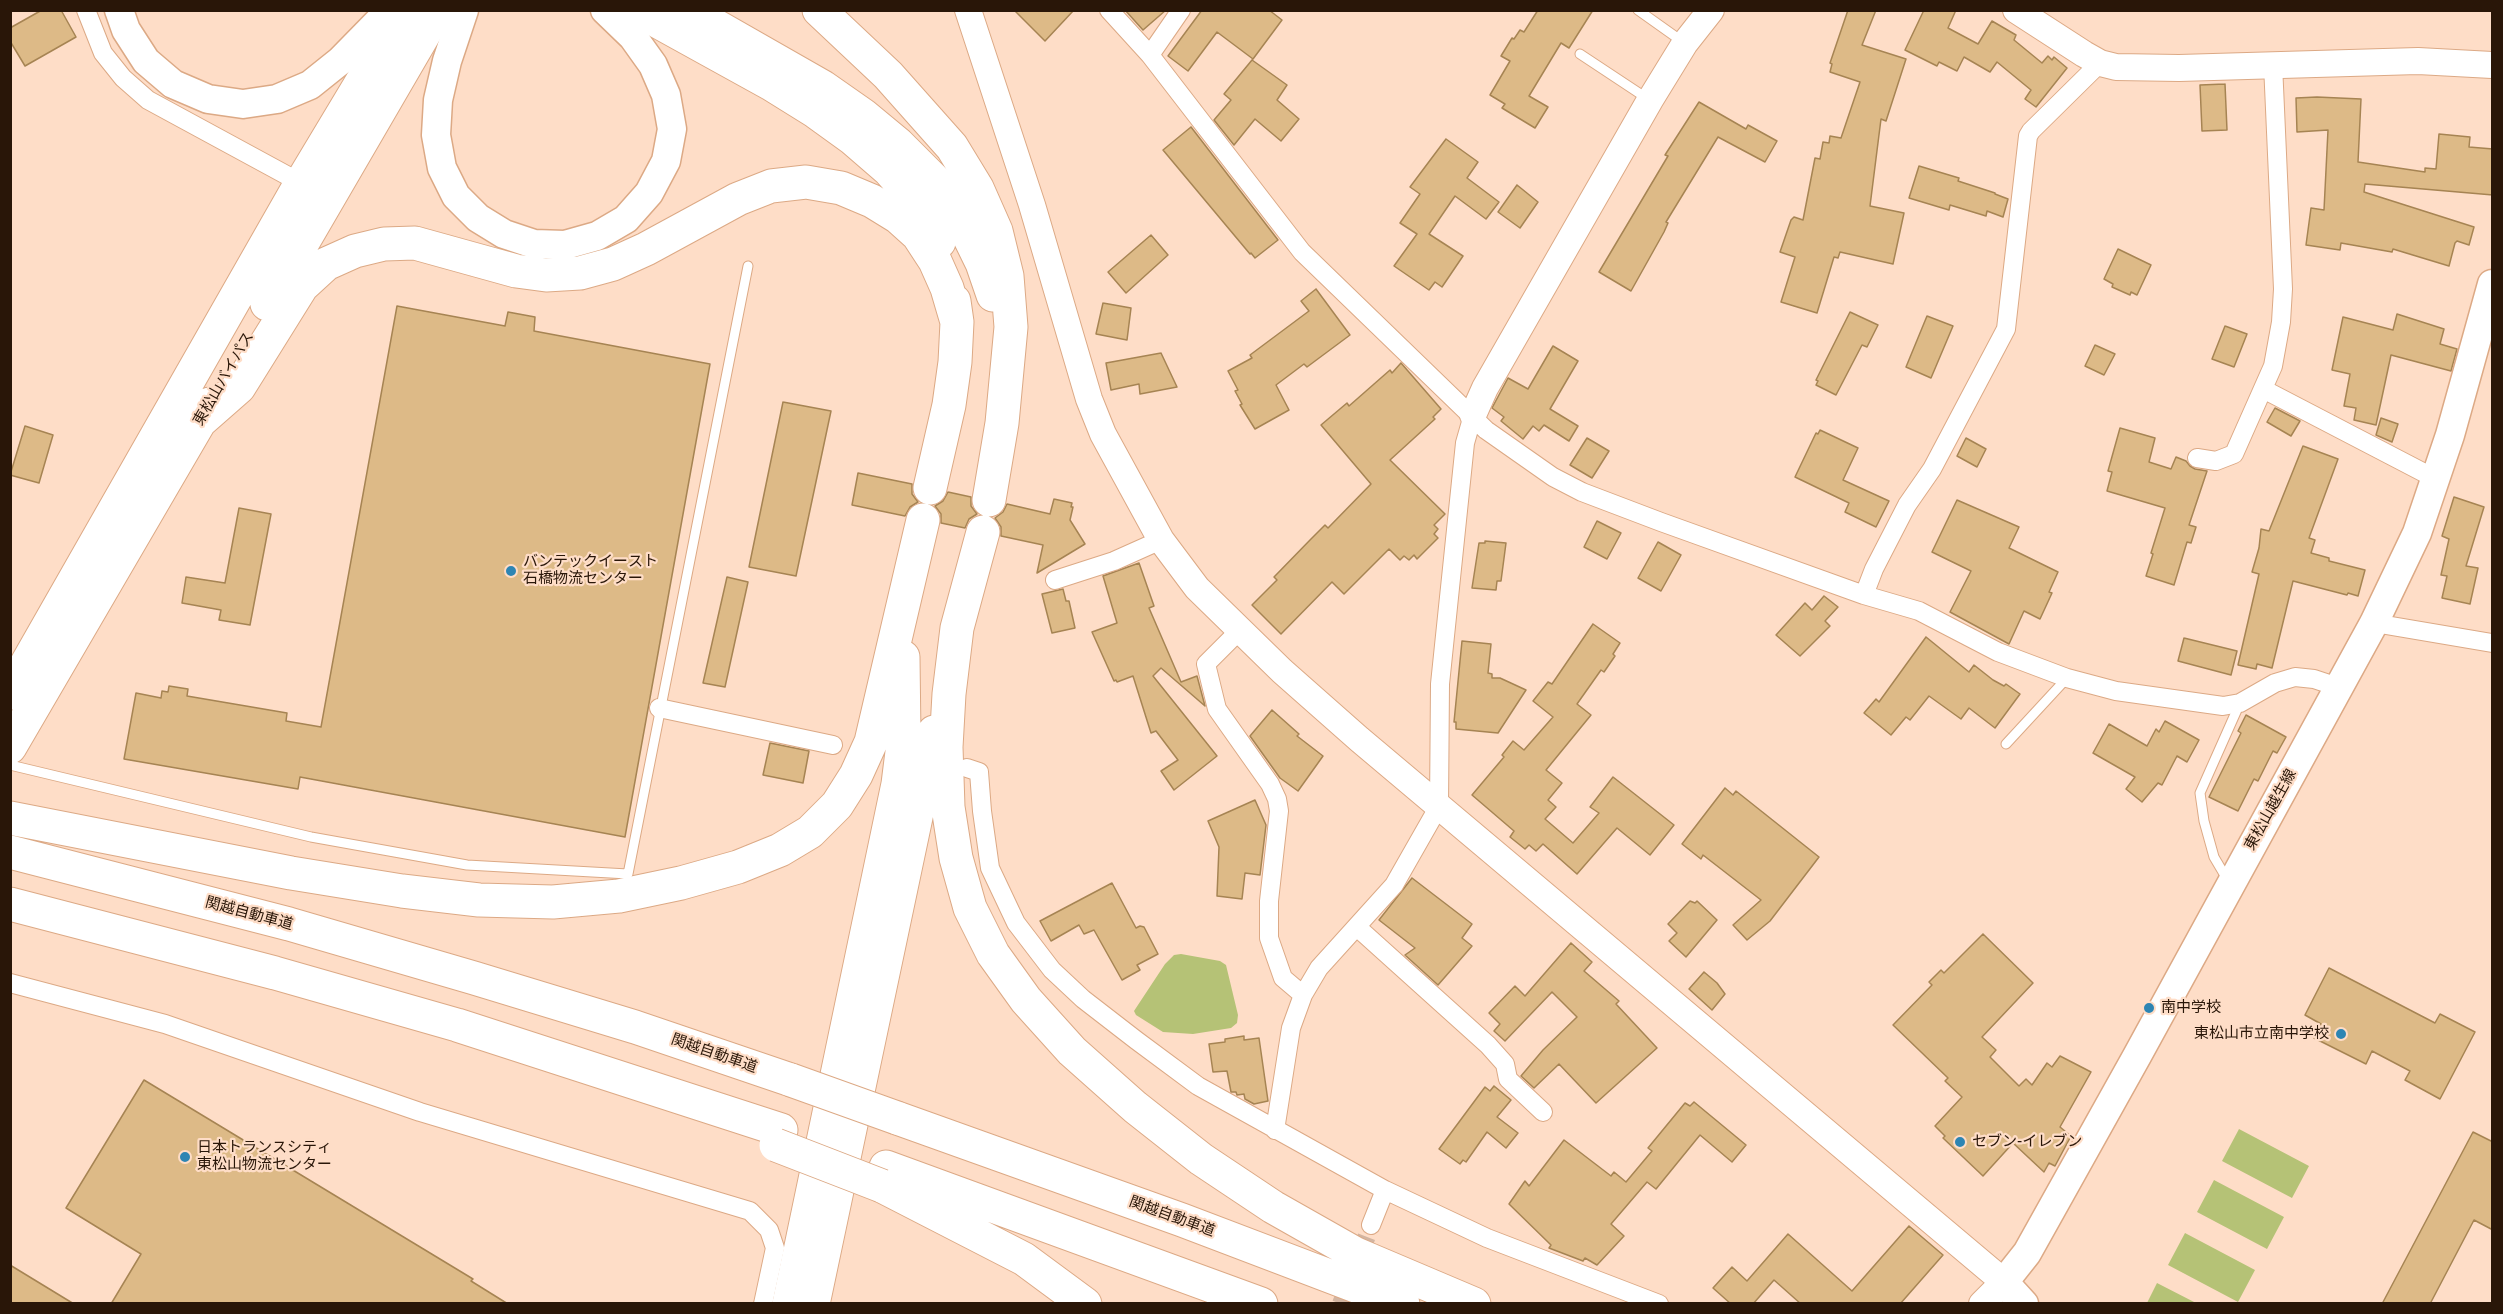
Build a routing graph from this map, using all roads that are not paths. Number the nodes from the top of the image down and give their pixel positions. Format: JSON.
{"nodes":[{"id":1,"x":86,"y":10,"type":"edge"},
{"id":2,"x":119,"y":10,"type":"edge"},
{"id":3,"x":390,"y":10,"type":"edge"},
{"id":4,"x":405,"y":10,"type":"edge"},
{"id":5,"x":438,"y":10,"type":"edge"},
{"id":6,"x":464,"y":10,"type":"edge"},
{"id":7,"x":605,"y":10,"type":"edge"},
{"id":8,"x":637,"y":10,"type":"edge"},
{"id":9,"x":688,"y":10,"type":"edge"},
{"id":10,"x":819,"y":10,"type":"edge"},
{"id":11,"x":968,"y":10,"type":"edge"},
{"id":12,"x":1109,"y":10,"type":"edge"},
{"id":13,"x":1181,"y":10,"type":"edge"},
{"id":14,"x":1638,"y":10,"type":"edge"},
{"id":15,"x":1711,"y":10,"type":"edge"},
{"id":16,"x":2016,"y":10,"type":"edge"},
{"id":17,"x":1685,"y":44,"type":"junction"},
{"id":18,"x":1580,"y":54,"type":"dead end"},
{"id":19,"x":1150,"y":55,"type":"junction"},
{"id":20,"x":2100,"y":63,"type":"junction"},
{"id":21,"x":2273,"y":63,"type":"junction"},
{"id":22,"x":2493,"y":64,"type":"edge"},
{"id":23,"x":1650,"y":100,"type":"junction"},
{"id":24,"x":301,"y":183,"type":"junction"},
{"id":25,"x":748,"y":266,"type":"dead end"},
{"id":26,"x":2491,"y":297,"type":"edge"},
{"id":27,"x":957,"y":322,"type":"junction"},
{"id":28,"x":1008,"y":377,"type":"junction"},
{"id":29,"x":2263,"y":389,"type":"junction"},
{"id":30,"x":1473,"y":416,"type":"junction"},
{"id":31,"x":198,"y":423,"type":"junction"},
{"id":32,"x":2197,"y":458,"type":"dead end"},
{"id":33,"x":2436,"y":479,"type":"junction"},
{"id":34,"x":930,"y":488,"type":"dead end"},
{"id":35,"x":989,"y":500,"type":"dead end"},
{"id":36,"x":923,"y":520,"type":"dead end"},
{"id":37,"x":983,"y":532,"type":"dead end"},
{"id":38,"x":1161,"y":540,"type":"junction"},
{"id":39,"x":1055,"y":580,"type":"dead end"},
{"id":40,"x":1864,"y":596,"type":"junction"},
{"id":41,"x":902,"y":610,"type":"junction"},
{"id":42,"x":2374,"y":623,"type":"junction"},
{"id":43,"x":957,"y":628,"type":"junction"},
{"id":44,"x":1239,"y":631,"type":"junction"},
{"id":45,"x":2493,"y":643,"type":"edge"},
{"id":46,"x":2067,"y":678,"type":"junction"},
{"id":47,"x":2338,"y":687,"type":"junction"},
{"id":48,"x":10,"y":693,"type":"edge"},
{"id":49,"x":2240,"y":703,"type":"junction"},
{"id":50,"x":659,"y":708,"type":"junction"},
{"id":51,"x":2006,"y":744,"type":"dead end"},
{"id":52,"x":833,"y":745,"type":"dead end"},
{"id":53,"x":10,"y":747,"type":"edge"},
{"id":54,"x":10,"y":765,"type":"edge"},
{"id":55,"x":967,"y":768,"type":"dead end"},
{"id":56,"x":1439,"y":806,"type":"junction"},
{"id":57,"x":10,"y":818,"type":"edge"},
{"id":58,"x":10,"y":852,"type":"edge"},
{"id":59,"x":2230,"y":885,"type":"junction"},
{"id":60,"x":10,"y":904,"type":"edge"},
{"id":61,"x":1358,"y":928,"type":"junction"},
{"id":62,"x":10,"y":983,"type":"edge"},
{"id":63,"x":1303,"y":995,"type":"junction"},
{"id":64,"x":1543,"y":1112,"type":"dead end"},
{"id":65,"x":1275,"y":1130,"type":"junction"},
{"id":66,"x":884,"y":1176,"type":"junction"},
{"id":67,"x":1385,"y":1190,"type":"junction"},
{"id":68,"x":1371,"y":1225,"type":"tunnel mouth"},
{"id":69,"x":2004,"y":1282,"type":"junction"},
{"id":70,"x":763,"y":1304,"type":"edge"},
{"id":71,"x":789,"y":1304,"type":"edge"},
{"id":72,"x":813,"y":1304,"type":"edge"},
{"id":73,"x":1085,"y":1304,"type":"edge"},
{"id":74,"x":1261,"y":1304,"type":"edge"},
{"id":75,"x":1403,"y":1304,"type":"edge"},
{"id":76,"x":1474,"y":1304,"type":"edge"},
{"id":77,"x":1659,"y":1304,"type":"edge"},
{"id":78,"x":1982,"y":1304,"type":"edge"},
{"id":79,"x":2024,"y":1304,"type":"edge"}],
"edges":[{"from":1,"to":24,"type":"street"},
{"from":2,"to":3,"type":"main road"},
{"from":4,"to":24,"type":"highway","name":"東松山バイパス"},
{"from":5,"to":31,"type":"highway","name":"東松山バイパス"},
{"from":6,"to":7,"type":"main road"},
{"from":8,"to":27,"type":"highway"},
{"from":9,"to":28,"type":"highway"},
{"from":10,"to":28,"type":"highway"},
{"from":11,"to":38,"type":"street"},
{"from":12,"to":19,"type":"street"},
{"from":13,"to":19,"type":"street"},
{"from":14,"to":17,"type":"lane"},
{"from":15,"to":17,"type":"street"},
{"from":16,"to":20,"type":"street"},
{"from":17,"to":23,"type":"street"},
{"from":18,"to":23,"type":"lane"},
{"from":19,"to":30,"type":"street"},
{"from":20,"to":21,"type":"street"},
{"from":20,"to":40,"type":"street"},
{"from":21,"to":22,"type":"street"},
{"from":21,"to":29,"type":"street"},
{"from":23,"to":30,"type":"street"},
{"from":24,"to":48,"type":"highway","name":"東松山バイパス"},
{"from":25,"to":50,"type":"lane"},
{"from":26,"to":33,"type":"main road","name":"東松山越生線"},
{"from":27,"to":31,"type":"highway"},
{"from":27,"to":34,"type":"highway"},
{"from":28,"to":35,"type":"highway"},
{"from":29,"to":32,"type":"street"},
{"from":29,"to":33,"type":"street"},
{"from":30,"to":40,"type":"street"},
{"from":30,"to":56,"type":"street"},
{"from":31,"to":53,"type":"highway","name":"東松山バイパス"},
{"from":33,"to":42,"type":"main road","name":"東松山越生線"},
{"from":36,"to":41,"type":"highway"},
{"from":37,"to":43,"type":"highway"},
{"from":38,"to":39,"type":"street"},
{"from":38,"to":44,"type":"street"},
{"from":40,"to":46,"type":"street"},
{"from":41,"to":57,"type":"highway"},
{"from":41,"to":71,"type":"highway"},
{"from":42,"to":45,"type":"street"},
{"from":42,"to":47,"type":"main road","name":"東松山越生線"},
{"from":43,"to":72,"type":"highway"},
{"from":43,"to":76,"type":"highway"},
{"from":44,"to":56,"type":"street"},
{"from":44,"to":63,"type":"street"},
{"from":46,"to":49,"type":"street"},
{"from":46,"to":51,"type":"lane"},
{"from":47,"to":49,"type":"street"},
{"from":47,"to":59,"type":"main road","name":"東松山越生線"},
{"from":49,"to":59,"type":"lane"},
{"from":50,"to":52,"type":"street"},
{"from":50,"to":54,"type":"lane"},
{"from":55,"to":65,"type":"street"},
{"from":56,"to":61,"type":"street"},
{"from":56,"to":69,"type":"street"},
{"from":58,"to":75,"type":"highway","name":"関越自動車道","bridge":true},
{"from":59,"to":69,"type":"main road","name":"東松山越生線"},
{"from":60,"to":66,"type":"highway"},
{"from":61,"to":63,"type":"street"},
{"from":61,"to":64,"type":"street"},
{"from":62,"to":70,"type":"street"},
{"from":63,"to":65,"type":"street"},
{"from":65,"to":67,"type":"street"},
{"from":66,"to":73,"type":"highway"},
{"from":66,"to":74,"type":"highway"},
{"from":67,"to":68,"type":"street"},
{"from":67,"to":77,"type":"street"},
{"from":69,"to":78,"type":"street"},
{"from":69,"to":79,"type":"main road"}]}
